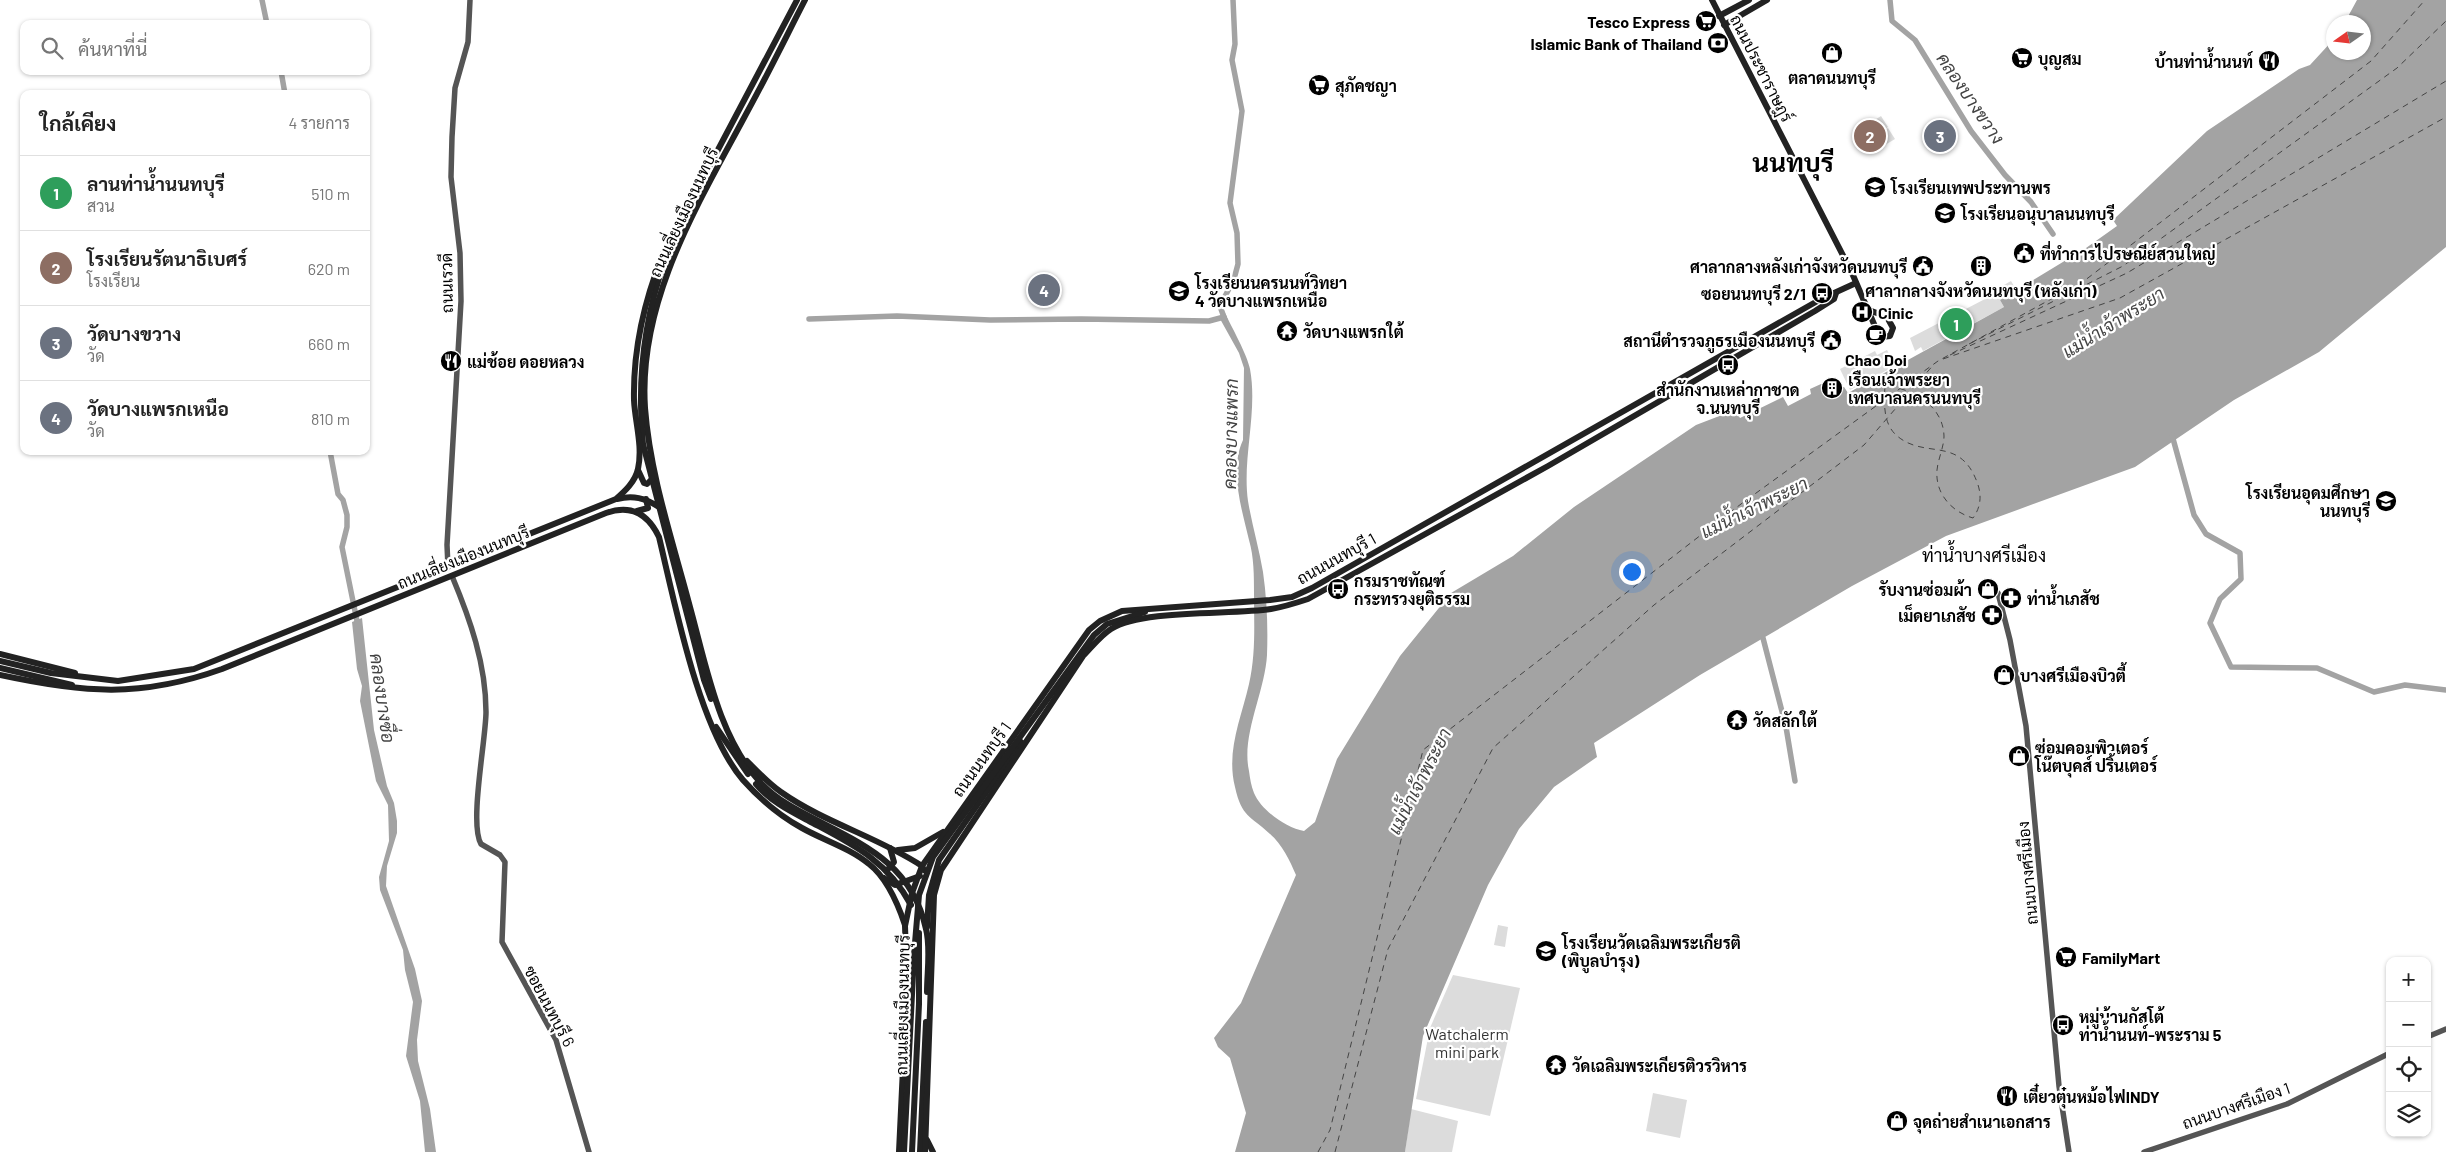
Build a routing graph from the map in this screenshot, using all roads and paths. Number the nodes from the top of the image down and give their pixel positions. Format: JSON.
{"nodes":[{"id":1,"x":470,"y":0,"type":"edge"},
{"id":2,"x":797,"y":0,"type":"edge"},
{"id":3,"x":805,"y":0,"type":"edge"},
{"id":4,"x":1712,"y":0,"type":"edge"},
{"id":5,"x":1749,"y":0,"type":"edge"},
{"id":6,"x":1767,"y":0,"type":"edge"},
{"id":7,"x":1719,"y":16,"type":"junction"},
{"id":8,"x":1724,"y":25,"type":"junction"},
{"id":9,"x":671,"y":241,"type":"junction"},
{"id":10,"x":1856,"y":283,"type":"junction"},
{"id":11,"x":1837,"y":293,"type":"junction"},
{"id":12,"x":1869,"y":310,"type":"junction"},
{"id":13,"x":638,"y":470,"type":"junction"},
{"id":14,"x":654,"y":470,"type":"junction"},
{"id":15,"x":616,"y":499,"type":"junction"},
{"id":16,"x":646,"y":500,"type":"junction"},
{"id":17,"x":664,"y":510,"type":"junction"},
{"id":18,"x":637,"y":511,"type":"junction"},
{"id":19,"x":448,"y":567,"type":"junction"},
{"id":20,"x":452,"y":576,"type":"junction"},
{"id":21,"x":1998,"y":593,"type":"dead end"},
{"id":22,"x":1156,"y":610,"type":"junction"},
{"id":23,"x":0,"y":654,"type":"edge"},
{"id":24,"x":0,"y":661,"type":"edge"},
{"id":25,"x":0,"y":668,"type":"edge"},
{"id":26,"x":1072,"y":669,"type":"junction"},
{"id":27,"x":36,"y":673,"type":"junction"},
{"id":28,"x":0,"y":674,"type":"edge"},
{"id":29,"x":88,"y":678,"type":"junction"},
{"id":30,"x":90,"y":690,"type":"junction"},
{"id":31,"x":708,"y":714,"type":"junction"},
{"id":32,"x":731,"y":750,"type":"junction"},
{"id":33,"x":740,"y":752,"type":"junction"},
{"id":34,"x":814,"y":821,"type":"junction"},
{"id":35,"x":948,"y":828,"type":"junction"},
{"id":36,"x":960,"y":839,"type":"junction"},
{"id":37,"x":890,"y":848,"type":"junction"},
{"id":38,"x":898,"y":850,"type":"junction"},
{"id":39,"x":870,"y":864,"type":"junction"},
{"id":40,"x":922,"y":866,"type":"junction"},
{"id":41,"x":877,"y":873,"type":"junction"},
{"id":42,"x":926,"y":873,"type":"junction"},
{"id":43,"x":918,"y":876,"type":"junction"},
{"id":44,"x":934,"y":895,"type":"junction"},
{"id":45,"x":905,"y":926,"type":"junction"},
{"id":46,"x":927,"y":930,"type":"junction"},
{"id":47,"x":907,"y":984,"type":"junction"},
{"id":48,"x":932,"y":984,"type":"junction"},
{"id":49,"x":2446,"y":1030,"type":"edge"},
{"id":50,"x":2431,"y":1036,"type":"edge"},
{"id":51,"x":2386,"y":1055,"type":"edge"},
{"id":52,"x":928,"y":1140,"type":"junction"},
{"id":53,"x":590,"y":1152,"type":"edge"},
{"id":54,"x":899,"y":1152,"type":"edge"},
{"id":55,"x":904,"y":1152,"type":"edge"},
{"id":56,"x":912,"y":1152,"type":"edge"},
{"id":57,"x":920,"y":1152,"type":"edge"},
{"id":58,"x":926,"y":1152,"type":"edge"},
{"id":59,"x":934,"y":1152,"type":"edge"},
{"id":60,"x":2069,"y":1152,"type":"edge"},
{"id":61,"x":2144,"y":1152,"type":"edge"}],
"edges":[{"from":1,"to":19,"type":"street","name":"ถนนเรวดี"},
{"from":2,"to":9,"type":"main road","name":"ถนนเลี่ยงเมืองนนทบุรี"},
{"from":3,"to":14,"type":"main road","name":"ถนนเลี่ยงเมืองนนทบุรี"},
{"from":4,"to":7,"type":"main road","name":"ถนนประชาราษฎร์"},
{"from":5,"to":7,"type":"main road"},
{"from":6,"to":8,"type":"main road"},
{"from":7,"to":8,"type":"main road","name":"ถนนประชาราษฎร์"},
{"from":8,"to":10,"type":"main road","name":"ถนนประชาราษฎร์"},
{"from":9,"to":13,"type":"main road","name":"ถนนเลี่ยงเมืองนนทบุรี"},
{"from":9,"to":32,"type":"main road"},
{"from":10,"to":11,"type":"main road","name":"ถนนนนทบุรี 1"},
{"from":10,"to":12,"type":"main road","name":"ถนนประชาราษฎร์"},
{"from":11,"to":22,"type":"main road","name":"ถนนนนทบุรี 1"},
{"from":11,"to":26,"type":"main road","name":"ถนนนนทบุรี 1"},
{"from":12,"to":12,"type":"main road","name":"ถนนประชาราษฎร์"},
{"from":13,"to":14,"type":"main road"},
{"from":13,"to":15,"type":"main road","name":"ถนนเลี่ยงเมืองนนทบุรี"},
{"from":14,"to":17,"type":"main road","name":"ถนนเลี่ยงเมืองนนทบุรี"},
{"from":15,"to":16,"type":"main road","name":"ถนนเลี่ยงเมืองนนทบุรี"},
{"from":15,"to":19,"type":"main road","name":"ถนนเลี่ยงเมืองนนทบุรี"},
{"from":16,"to":17,"type":"main road","name":"ถนนเลี่ยงเมืองนนทบุรี"},
{"from":16,"to":18,"type":"main road"},
{"from":17,"to":33,"type":"main road","name":"ถนนเลี่ยงเมืองนนทบุรี"},
{"from":18,"to":20,"type":"main road","name":"ถนนเลี่ยงเมืองนนทบุรี"},
{"from":18,"to":31,"type":"main road","name":"ถนนเลี่ยงเมืองนนทบุรี"},
{"from":19,"to":29,"type":"main road","name":"ถนนเลี่ยงเมืองนนทบุรี"},
{"from":20,"to":30,"type":"main road","name":"ถนนเลี่ยงเมืองนนทบุรี"},
{"from":20,"to":53,"type":"street","name":"ซอยนนทบุรี 6"},
{"from":21,"to":60,"type":"street","name":"ถนนบางศรีเมือง"},
{"from":22,"to":26,"type":"main road"},
{"from":22,"to":35,"type":"main road","name":"ถนนนนทบุรี 1"},
{"from":23,"to":29,"type":"main road"},
{"from":24,"to":27,"type":"main road"},
{"from":25,"to":27,"type":"main road"},
{"from":26,"to":36,"type":"main road","name":"ถนนนนทบุรี 1"},
{"from":26,"to":46,"type":"main road"},
{"from":26,"to":55,"type":"main road"},
{"from":27,"to":29,"type":"main road"},
{"from":27,"to":30,"type":"main road"},
{"from":28,"to":30,"type":"main road"},
{"from":31,"to":32,"type":"main road","name":"ถนนเลี่ยงเมืองนนทบุรี"},
{"from":31,"to":39,"type":"main road","name":"ถนนเลี่ยงเมืองนนทบุรี"},
{"from":32,"to":34,"type":"main road","name":"ถนนเลี่ยงเมืองนนทบุรี"},
{"from":33,"to":34,"type":"main road","name":"ถนนเลี่ยงเมืองนนทบุรี"},
{"from":33,"to":37,"type":"main road","name":"ถนนเลี่ยงเมืองนนทบุรี"},
{"from":34,"to":46,"type":"main road","name":"ถนนเลี่ยงเมืองนนทบุรี"},
{"from":34,"to":56,"type":"main road","name":"ถนนเลี่ยงเมืองนนทบุรี"},
{"from":35,"to":38,"type":"main road"},
{"from":35,"to":40,"type":"main road","name":"ถนนนนทบุรี 1"},
{"from":36,"to":42,"type":"main road","name":"ถนนนนทบุรี 1"},
{"from":36,"to":44,"type":"main road","name":"ถนนนนทบุรี 1"},
{"from":37,"to":38,"type":"main road","name":"ถนนเลี่ยงเมืองนนทบุรี"},
{"from":37,"to":39,"type":"main road"},
{"from":38,"to":40,"type":"main road","name":"ถนนเลี่ยงเมืองนนทบุรี"},
{"from":39,"to":41,"type":"main road","name":"ถนนเลี่ยงเมืองนนทบุรี"},
{"from":40,"to":42,"type":"main road","name":"ถนนเลี่ยงเมืองนนทบุรี"},
{"from":40,"to":43,"type":"main road","name":"ถนนนนทบุรี 1"},
{"from":41,"to":43,"type":"main road","name":"ถนนนนทบุรี 1"},
{"from":41,"to":45,"type":"main road","name":"ถนนเลี่ยงเมืองนนทบุรี"},
{"from":42,"to":43,"type":"main road","name":"ถนนนนทบุรี 1"},
{"from":42,"to":44,"type":"main road","name":"ถนนเลี่ยงเมืองนนทบุรี"},
{"from":43,"to":45,"type":"main road","name":"ถนนนนทบุรี 1"},
{"from":44,"to":48,"type":"main road","name":"ถนนนนทบุรี 1"},
{"from":45,"to":47,"type":"main road","name":"ถนนนนทบุรี 1"},
{"from":46,"to":57,"type":"main road","name":"ถนนเลี่ยงเมืองนนทบุรี"},
{"from":47,"to":48,"type":"main road"},
{"from":47,"to":54,"type":"main road","name":"ถนนนนทบุรี 1"},
{"from":48,"to":52,"type":"main road","name":"ถนนนนทบุรี 1"},
{"from":49,"to":50,"type":"street"},
{"from":51,"to":61,"type":"street","name":"ถนนบางศรีเมือง 1"},
{"from":52,"to":58,"type":"main road","name":"ถนนนนทบุรี 1"},
{"from":52,"to":59,"type":"main road"}]}
